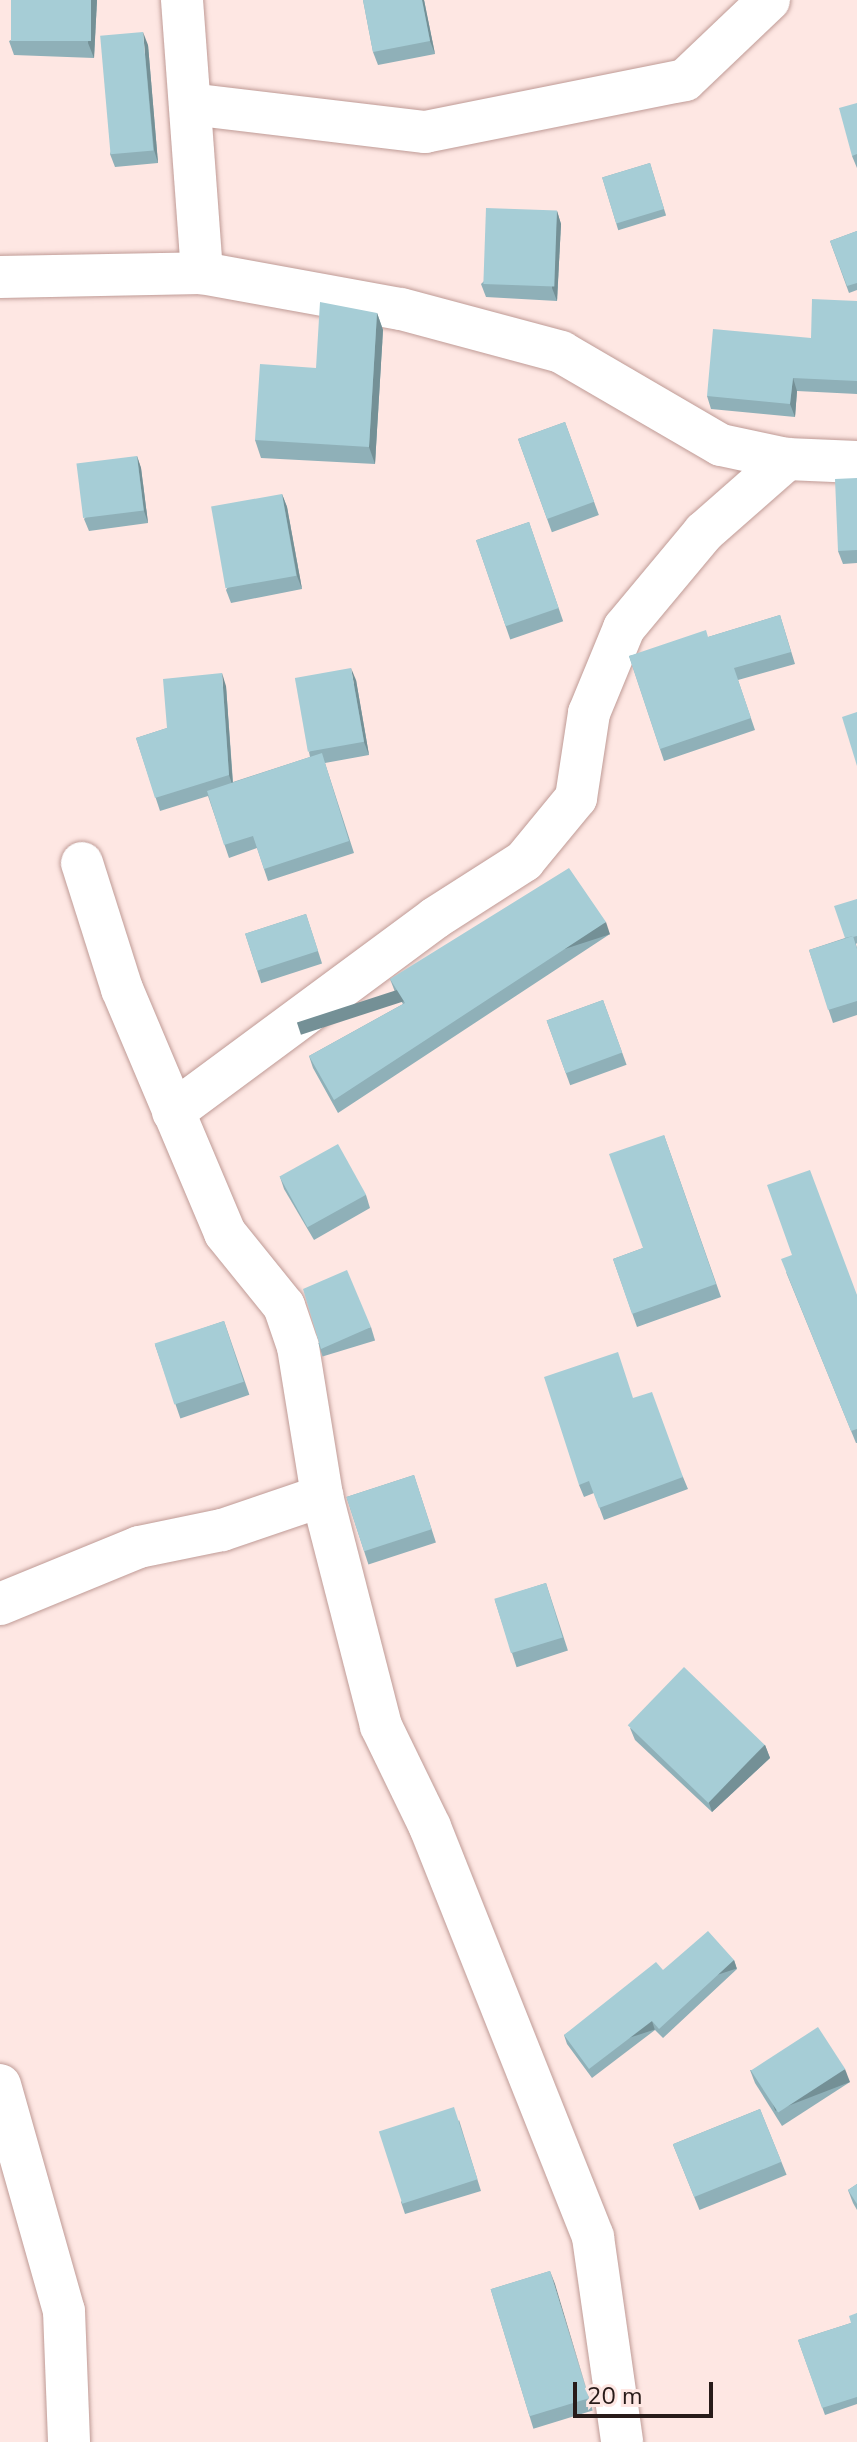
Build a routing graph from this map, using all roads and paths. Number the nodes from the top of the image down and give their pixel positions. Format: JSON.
{"nodes":[{"id":1,"x":182,"y":0,"type":"edge"},
{"id":2,"x":769,"y":0,"type":"edge"},
{"id":3,"x":190,"y":104,"type":"junction"},
{"id":4,"x":202,"y":273,"type":"junction"},
{"id":5,"x":0,"y":277,"type":"edge"},
{"id":6,"x":787,"y":459,"type":"junction"},
{"id":7,"x":857,"y":462,"type":"edge"},
{"id":8,"x":82,"y":863,"type":"dead end"},
{"id":9,"x":173,"y":1112,"type":"junction"},
{"id":10,"x":322,"y":1496,"type":"junction"},
{"id":11,"x":0,"y":1604,"type":"edge"},
{"id":12,"x":0,"y":2085,"type":"edge"},
{"id":13,"x":69,"y":2442,"type":"edge"},
{"id":14,"x":622,"y":2442,"type":"edge"}],
"edges":[{"from":1,"to":3,"type":"street"},
{"from":2,"to":3,"type":"street"},
{"from":3,"to":4,"type":"street"},
{"from":4,"to":5,"type":"street"},
{"from":4,"to":6,"type":"street"},
{"from":6,"to":7,"type":"street"},
{"from":6,"to":9,"type":"street"},
{"from":8,"to":9,"type":"street"},
{"from":9,"to":10,"type":"street"},
{"from":10,"to":11,"type":"street"},
{"from":10,"to":14,"type":"street"},
{"from":12,"to":13,"type":"street"}]}
